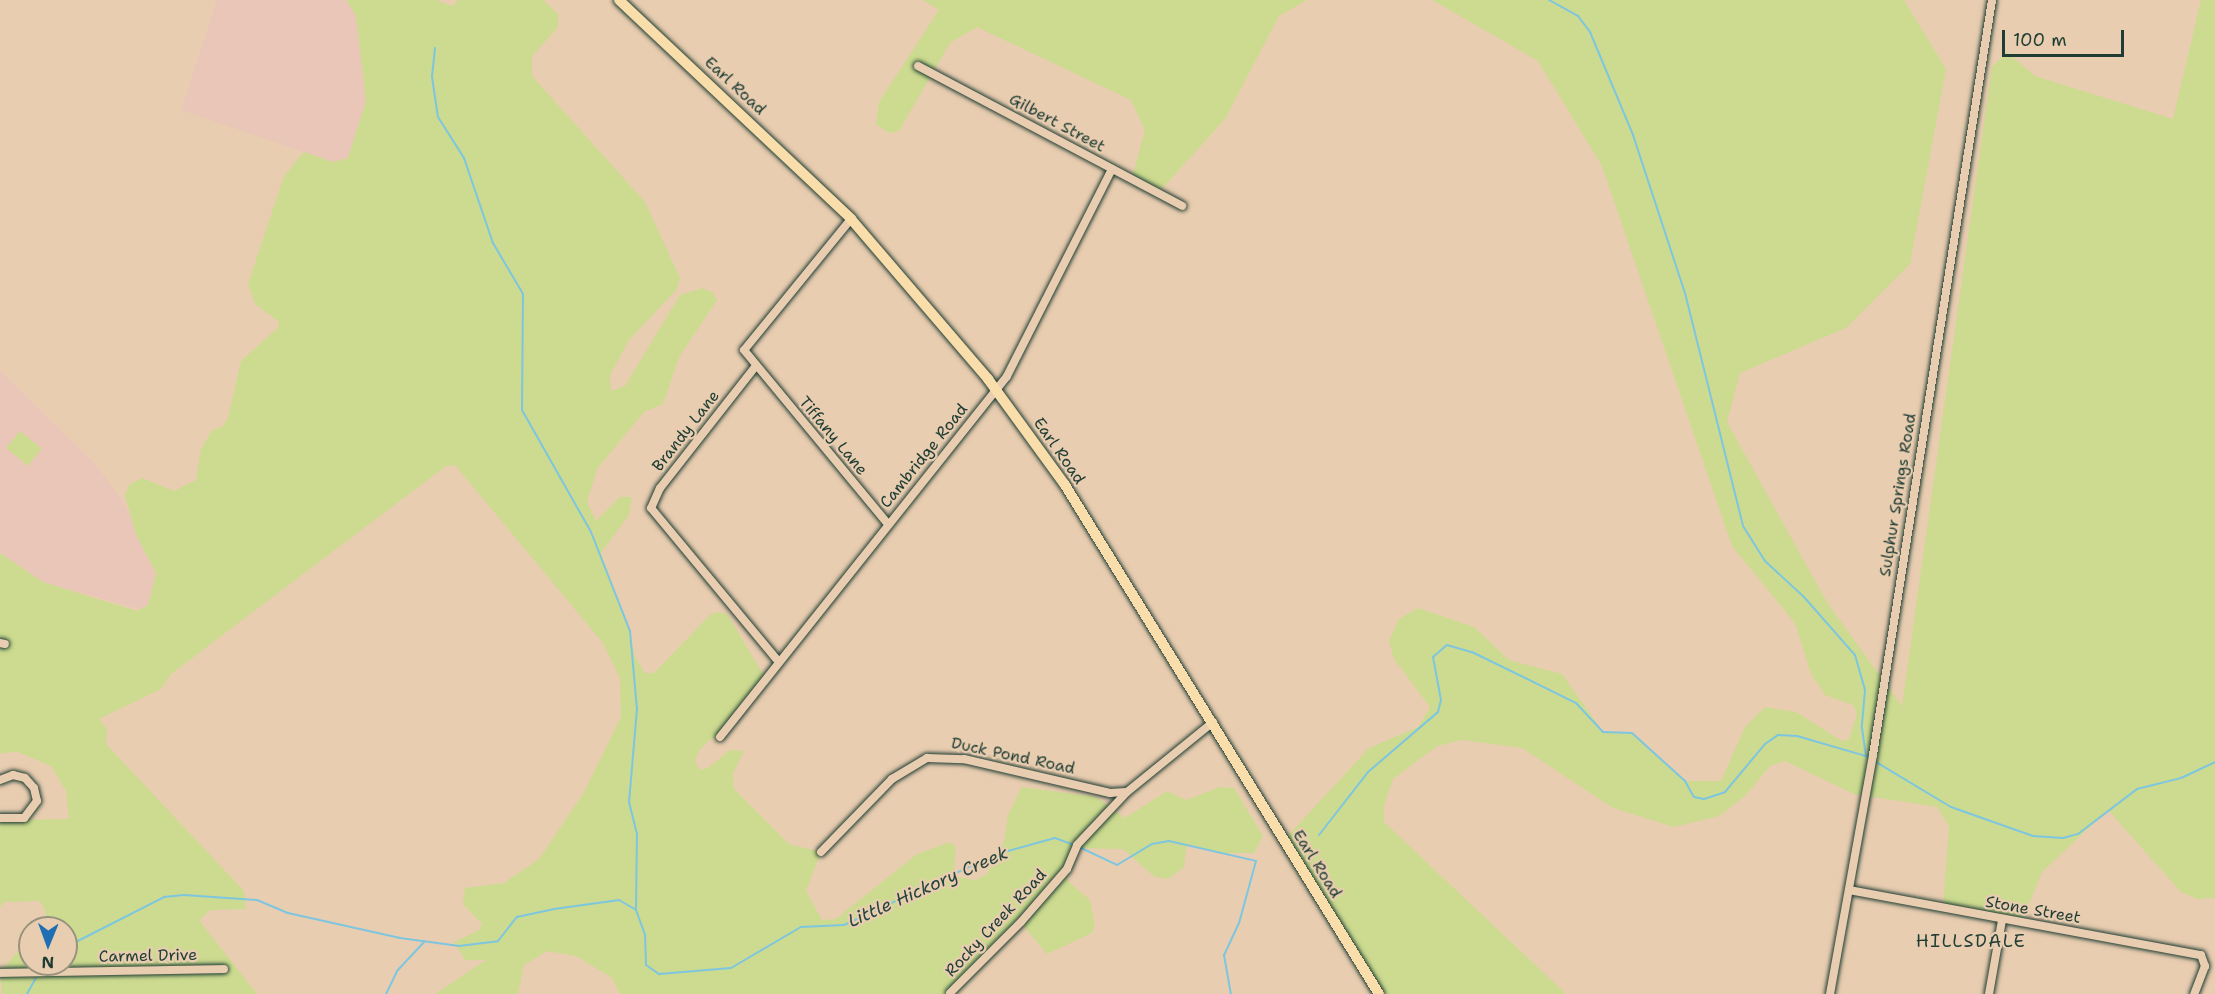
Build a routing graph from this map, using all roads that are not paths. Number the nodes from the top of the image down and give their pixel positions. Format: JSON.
{"nodes":[{"id":1,"x":619,"y":0,"type":"edge"},
{"id":2,"x":1992,"y":0,"type":"edge"},
{"id":3,"x":918,"y":66,"type":"dead end"},
{"id":4,"x":1112,"y":169,"type":"junction"},
{"id":5,"x":1182,"y":206,"type":"dead end"},
{"id":6,"x":851,"y":219,"type":"junction"},
{"id":7,"x":755,"y":367,"type":"junction"},
{"id":8,"x":996,"y":390,"type":"junction"},
{"id":9,"x":888,"y":524,"type":"junction"},
{"id":10,"x":779,"y":662,"type":"junction"},
{"id":11,"x":1213,"y":722,"type":"junction"},
{"id":12,"x":720,"y":737,"type":"dead end"},
{"id":13,"x":0,"y":780,"type":"edge"},
{"id":14,"x":1126,"y":792,"type":"junction"},
{"id":15,"x":0,"y":818,"type":"edge"},
{"id":16,"x":821,"y":852,"type":"dead end"},
{"id":17,"x":1849,"y":890,"type":"junction"},
{"id":18,"x":2002,"y":920,"type":"junction"},
{"id":19,"x":224,"y":969,"type":"dead end"},
{"id":20,"x":0,"y":973,"type":"edge"},
{"id":21,"x":950,"y":993,"type":"edge"},
{"id":22,"x":1379,"y":994,"type":"edge"},
{"id":23,"x":1830,"y":994,"type":"edge"},
{"id":24,"x":1989,"y":994,"type":"edge"},
{"id":25,"x":2194,"y":994,"type":"edge"}],
"edges":[{"from":1,"to":6,"type":"main road","name":"Earl Road"},
{"from":2,"to":17,"type":"street","name":"Sulphur Springs Road"},
{"from":3,"to":4,"type":"street","name":"Gilbert Street"},
{"from":4,"to":5,"type":"street","name":"Gilbert Street"},
{"from":4,"to":8,"type":"street","name":"Cambridge Road"},
{"from":6,"to":7,"type":"street"},
{"from":6,"to":8,"type":"main road","name":"Earl Road"},
{"from":7,"to":9,"type":"street","name":"Tiffany Lane"},
{"from":7,"to":10,"type":"street","name":"Brandy Lane"},
{"from":8,"to":9,"type":"street","name":"Cambridge Road"},
{"from":8,"to":11,"type":"main road","name":"Earl Road"},
{"from":9,"to":10,"type":"street","name":"Cambridge Road"},
{"from":10,"to":12,"type":"street","name":"Cambridge Road"},
{"from":11,"to":14,"type":"street","name":"Rocky Creek Road"},
{"from":11,"to":22,"type":"main road","name":"Earl Road"},
{"from":13,"to":15,"type":"street"},
{"from":14,"to":16,"type":"street","name":"Duck Pond Road"},
{"from":14,"to":21,"type":"street","name":"Rocky Creek Road"},
{"from":17,"to":18,"type":"street","name":"Stone Street"},
{"from":17,"to":23,"type":"street","name":"Sulphur Springs Road"},
{"from":18,"to":24,"type":"street"},
{"from":18,"to":25,"type":"street","name":"Stone Street"},
{"from":19,"to":20,"type":"street","name":"Carmel Drive"}]}
